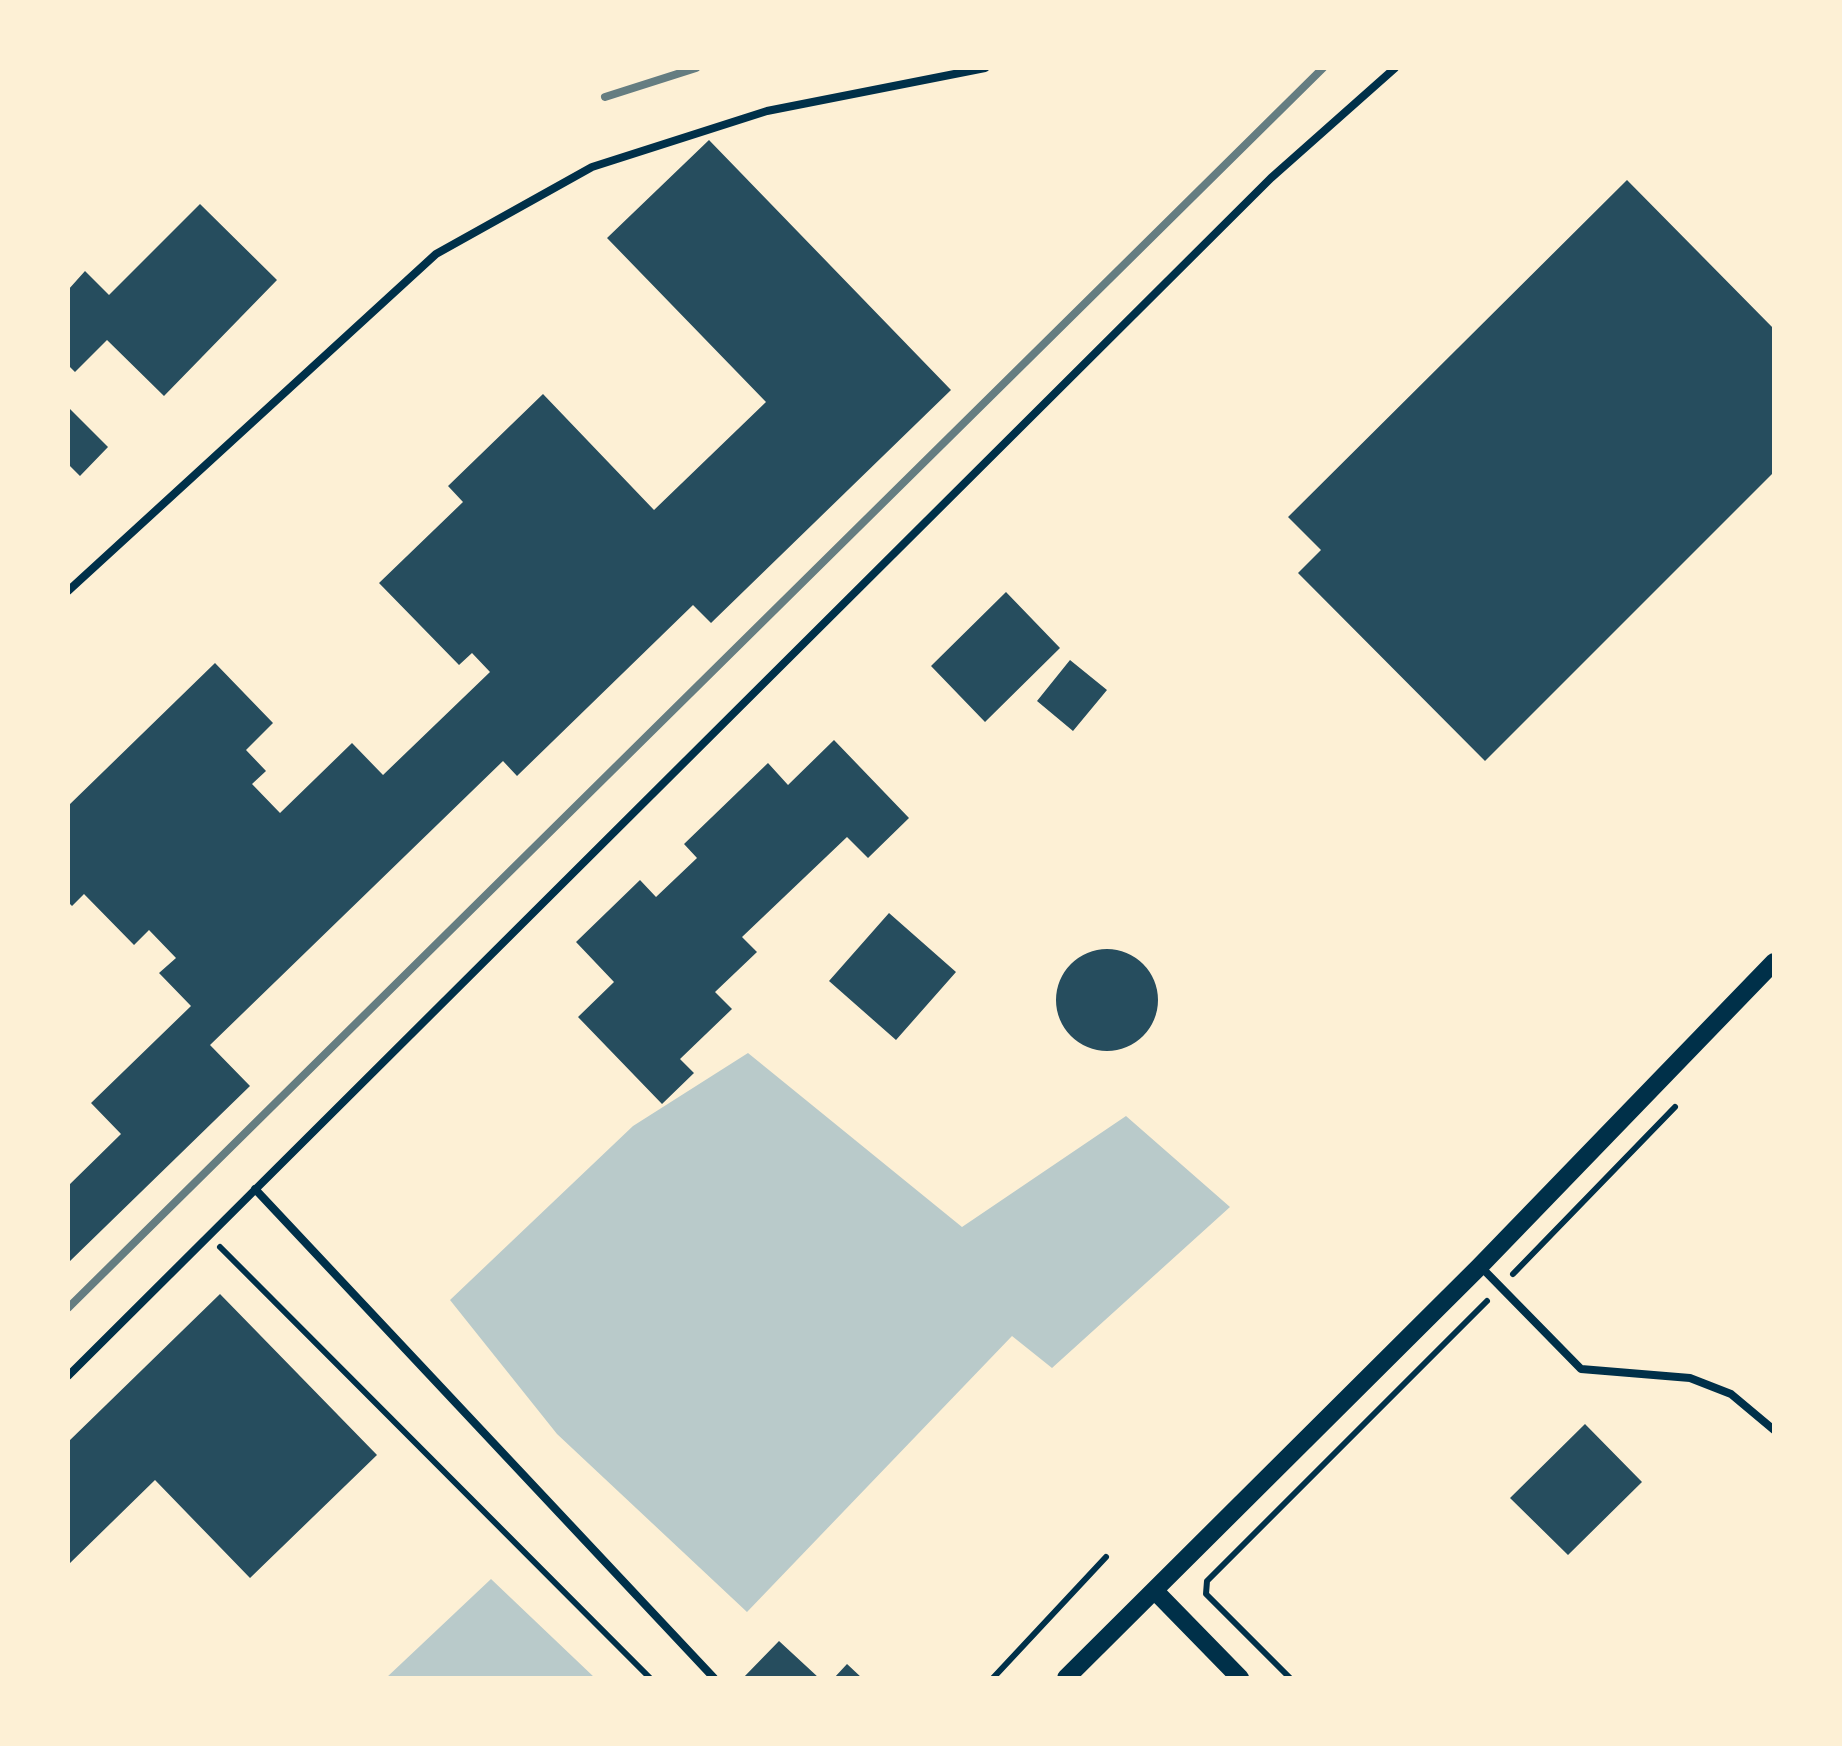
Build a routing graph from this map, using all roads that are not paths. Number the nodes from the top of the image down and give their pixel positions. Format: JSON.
{"nodes":[{"id":1,"x":985,"y":68,"type":"edge"},
{"id":2,"x":1395,"y":68,"type":"edge"},
{"id":3,"x":68,"y":591,"type":"edge"},
{"id":4,"x":1774,"y":962,"type":"edge"},
{"id":5,"x":255,"y":1189,"type":"junction"},
{"id":6,"x":1480,"y":1266,"type":"junction"},
{"id":7,"x":68,"y":1376,"type":"edge"},
{"id":8,"x":1774,"y":1430,"type":"edge"},
{"id":9,"x":1156,"y":1592,"type":"junction"},
{"id":10,"x":710,"y":1677,"type":"edge"},
{"id":11,"x":1066,"y":1678,"type":"edge"},
{"id":12,"x":1240,"y":1678,"type":"edge"}],
"edges":[{"from":1,"to":3,"type":"lane"},
{"from":2,"to":5,"type":"lane"},
{"from":4,"to":6,"type":"street"},
{"from":5,"to":7,"type":"lane"},
{"from":5,"to":10,"type":"lane"},
{"from":6,"to":8,"type":"lane"},
{"from":6,"to":9,"type":"street"},
{"from":9,"to":11,"type":"street"},
{"from":9,"to":12,"type":"street"}]}
